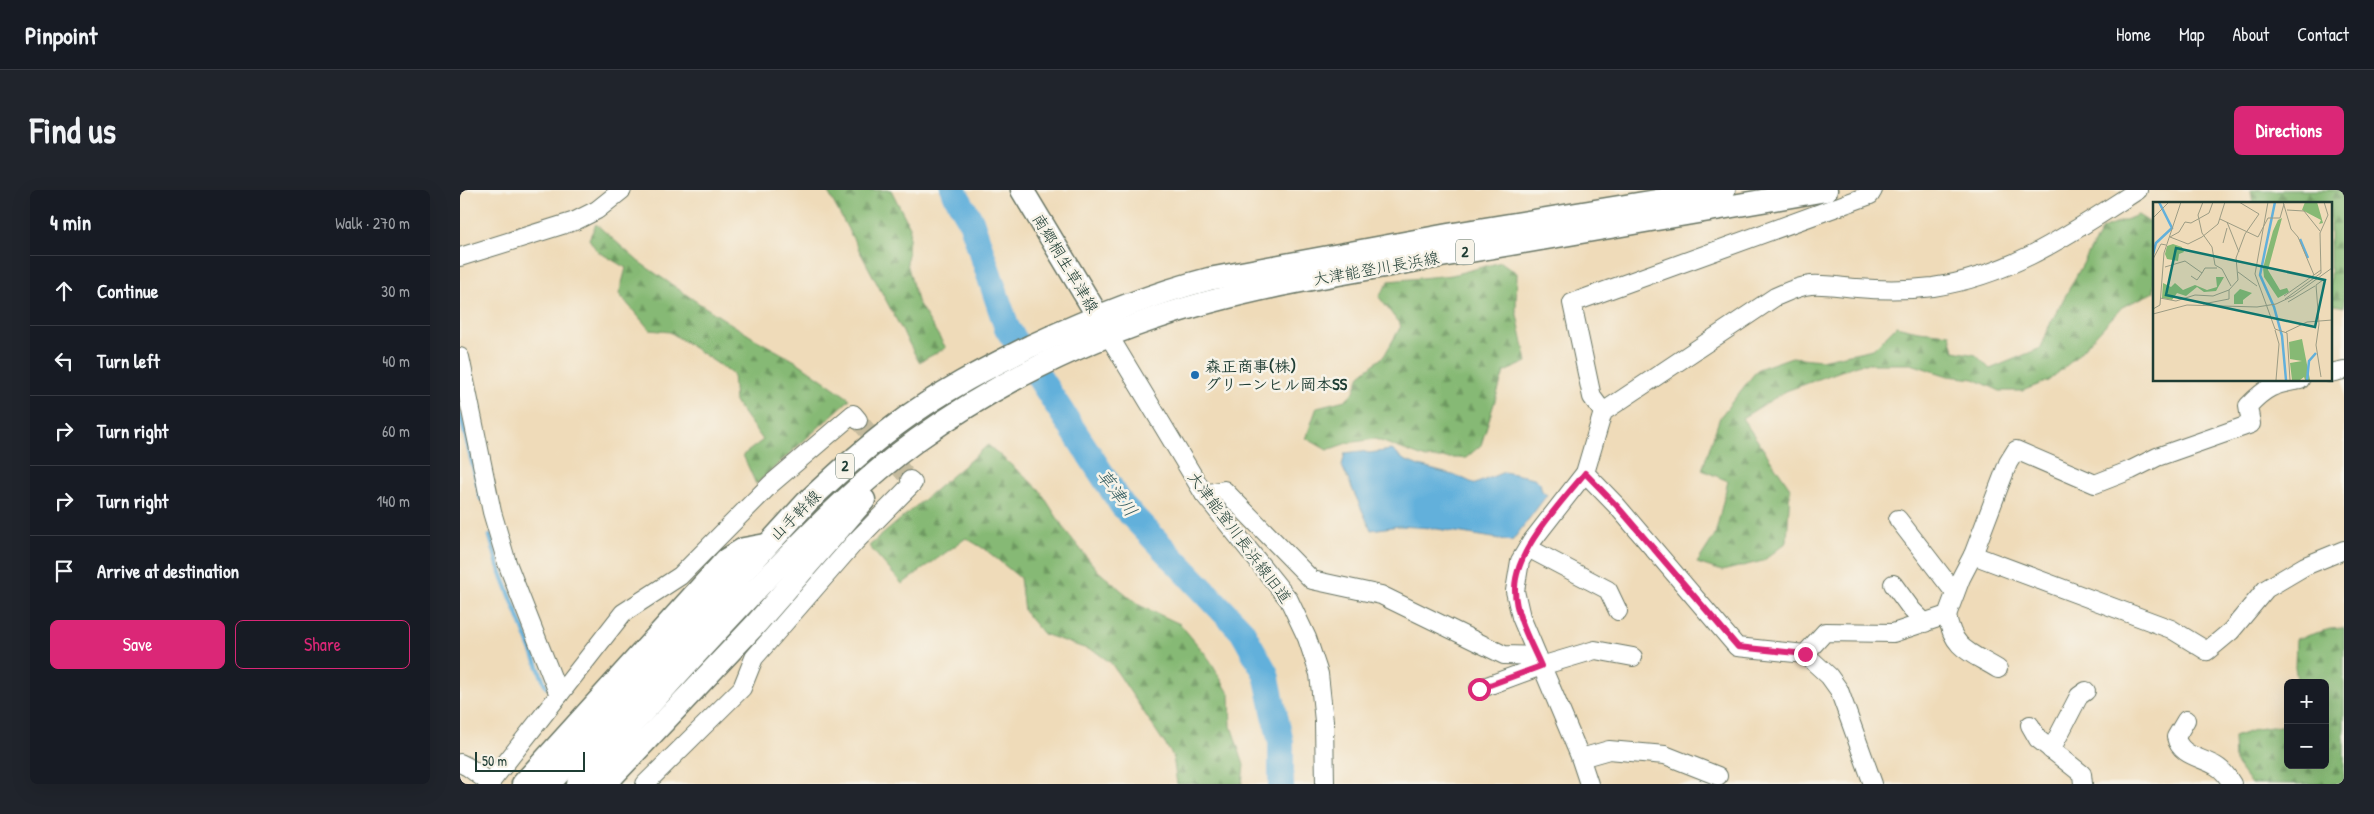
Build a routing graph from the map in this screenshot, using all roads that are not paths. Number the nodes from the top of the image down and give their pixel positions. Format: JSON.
{"nodes":[{"id":1,"x":622,"y":190,"type":"edge"},
{"id":2,"x":1022,"y":190,"type":"edge"},
{"id":3,"x":1724,"y":190,"type":"edge"},
{"id":4,"x":1826,"y":190,"type":"edge"},
{"id":5,"x":1873,"y":190,"type":"edge"},
{"id":6,"x":2138,"y":190,"type":"edge"},
{"id":7,"x":460,"y":257,"type":"edge"},
{"id":8,"x":1098,"y":315,"type":"junction"},
{"id":9,"x":1109,"y":336,"type":"junction"},
{"id":10,"x":1065,"y":342,"type":"junction"},
{"id":11,"x":460,"y":357,"type":"edge"},
{"id":12,"x":2294,"y":381,"type":"edge"},
{"id":13,"x":1603,"y":412,"type":"junction"},
{"id":14,"x":858,"y":420,"type":"dead end"},
{"id":15,"x":915,"y":441,"type":"junction"},
{"id":16,"x":1585,"y":473,"type":"junction"},
{"id":17,"x":910,"y":480,"type":"dead end"},
{"id":18,"x":1204,"y":494,"type":"junction"},
{"id":19,"x":1898,"y":518,"type":"dead end"},
{"id":20,"x":1528,"y":548,"type":"junction"},
{"id":21,"x":2344,"y":550,"type":"edge"},
{"id":22,"x":1973,"y":555,"type":"junction"},
{"id":23,"x":1893,"y":584,"type":"dead end"},
{"id":24,"x":714,"y":587,"type":"junction"},
{"id":25,"x":1955,"y":592,"type":"junction"},
{"id":26,"x":1618,"y":611,"type":"dead end"},
{"id":27,"x":1947,"y":615,"type":"junction"},
{"id":28,"x":1925,"y":622,"type":"junction"},
{"id":29,"x":1805,"y":654,"type":"junction"},
{"id":30,"x":1633,"y":657,"type":"dead end"},
{"id":31,"x":1539,"y":661,"type":"junction"},
{"id":32,"x":1998,"y":669,"type":"dead end"},
{"id":33,"x":1479,"y":689,"type":"dead end"},
{"id":34,"x":2086,"y":691,"type":"dead end"},
{"id":35,"x":559,"y":695,"type":"junction"},
{"id":36,"x":2186,"y":720,"type":"dead end"},
{"id":37,"x":2030,"y":725,"type":"dead end"},
{"id":38,"x":2051,"y":750,"type":"junction"},
{"id":39,"x":1581,"y":758,"type":"junction"},
{"id":40,"x":460,"y":764,"type":"edge"},
{"id":41,"x":1718,"y":776,"type":"dead end"},
{"id":42,"x":490,"y":784,"type":"edge"},
{"id":43,"x":524,"y":784,"type":"edge"},
{"id":44,"x":549,"y":784,"type":"edge"},
{"id":45,"x":578,"y":784,"type":"edge"},
{"id":46,"x":605,"y":784,"type":"edge"},
{"id":47,"x":645,"y":784,"type":"edge"},
{"id":48,"x":1325,"y":784,"type":"edge"},
{"id":49,"x":1589,"y":784,"type":"edge"},
{"id":50,"x":1873,"y":784,"type":"edge"},
{"id":51,"x":2083,"y":784,"type":"edge"},
{"id":52,"x":2232,"y":784,"type":"edge"}],
"edges":[{"from":1,"to":7,"type":"street"},
{"from":2,"to":8,"type":"main road","name":"南郷桐生草津線"},
{"from":3,"to":8,"type":"main road","name":"大津能登川長浜線","number":"2"},
{"from":4,"to":9,"type":"main road","name":"大津能登川長浜線","number":"2"},
{"from":5,"to":13,"type":"street"},
{"from":6,"to":13,"type":"street"},
{"from":8,"to":9,"type":"main road","name":"南郷桐生草津線"},
{"from":8,"to":10,"type":"main road","name":"山手幹線","number":"2"},
{"from":9,"to":10,"type":"main road","name":"山手幹線","number":"2"},
{"from":9,"to":18,"type":"street","name":"大津能登川長浜線旧道"},
{"from":10,"to":15,"type":"main road","name":"山手幹線","number":"2"},
{"from":10,"to":24,"type":"main road","name":"山手幹線","number":"2"},
{"from":11,"to":35,"type":"street"},
{"from":12,"to":22,"type":"street"},
{"from":13,"to":16,"type":"street"},
{"from":14,"to":35,"type":"street"},
{"from":15,"to":45,"type":"main road","name":"山手幹線","number":"2"},
{"from":15,"to":46,"type":"main road"},
{"from":16,"to":20,"type":"street"},
{"from":16,"to":29,"type":"street"},
{"from":17,"to":47,"type":"street"},
{"from":18,"to":31,"type":"street"},
{"from":18,"to":48,"type":"street","name":"大津能登川長浜線旧道"},
{"from":19,"to":25,"type":"street"},
{"from":20,"to":26,"type":"street"},
{"from":20,"to":31,"type":"street"},
{"from":21,"to":22,"type":"street"},
{"from":22,"to":25,"type":"street"},
{"from":23,"to":28,"type":"street"},
{"from":24,"to":43,"type":"main road"},
{"from":24,"to":44,"type":"main road","name":"山手幹線","number":"2"},
{"from":25,"to":27,"type":"street"},
{"from":27,"to":28,"type":"street"},
{"from":27,"to":32,"type":"street"},
{"from":28,"to":29,"type":"street"},
{"from":29,"to":50,"type":"street"},
{"from":30,"to":31,"type":"street"},
{"from":31,"to":33,"type":"street"},
{"from":31,"to":39,"type":"street"},
{"from":34,"to":38,"type":"street"},
{"from":35,"to":42,"type":"street"},
{"from":36,"to":52,"type":"street"},
{"from":37,"to":38,"type":"street"},
{"from":38,"to":51,"type":"street"},
{"from":39,"to":41,"type":"street"},
{"from":39,"to":49,"type":"street"},
{"from":40,"to":42,"type":"street"}]}
